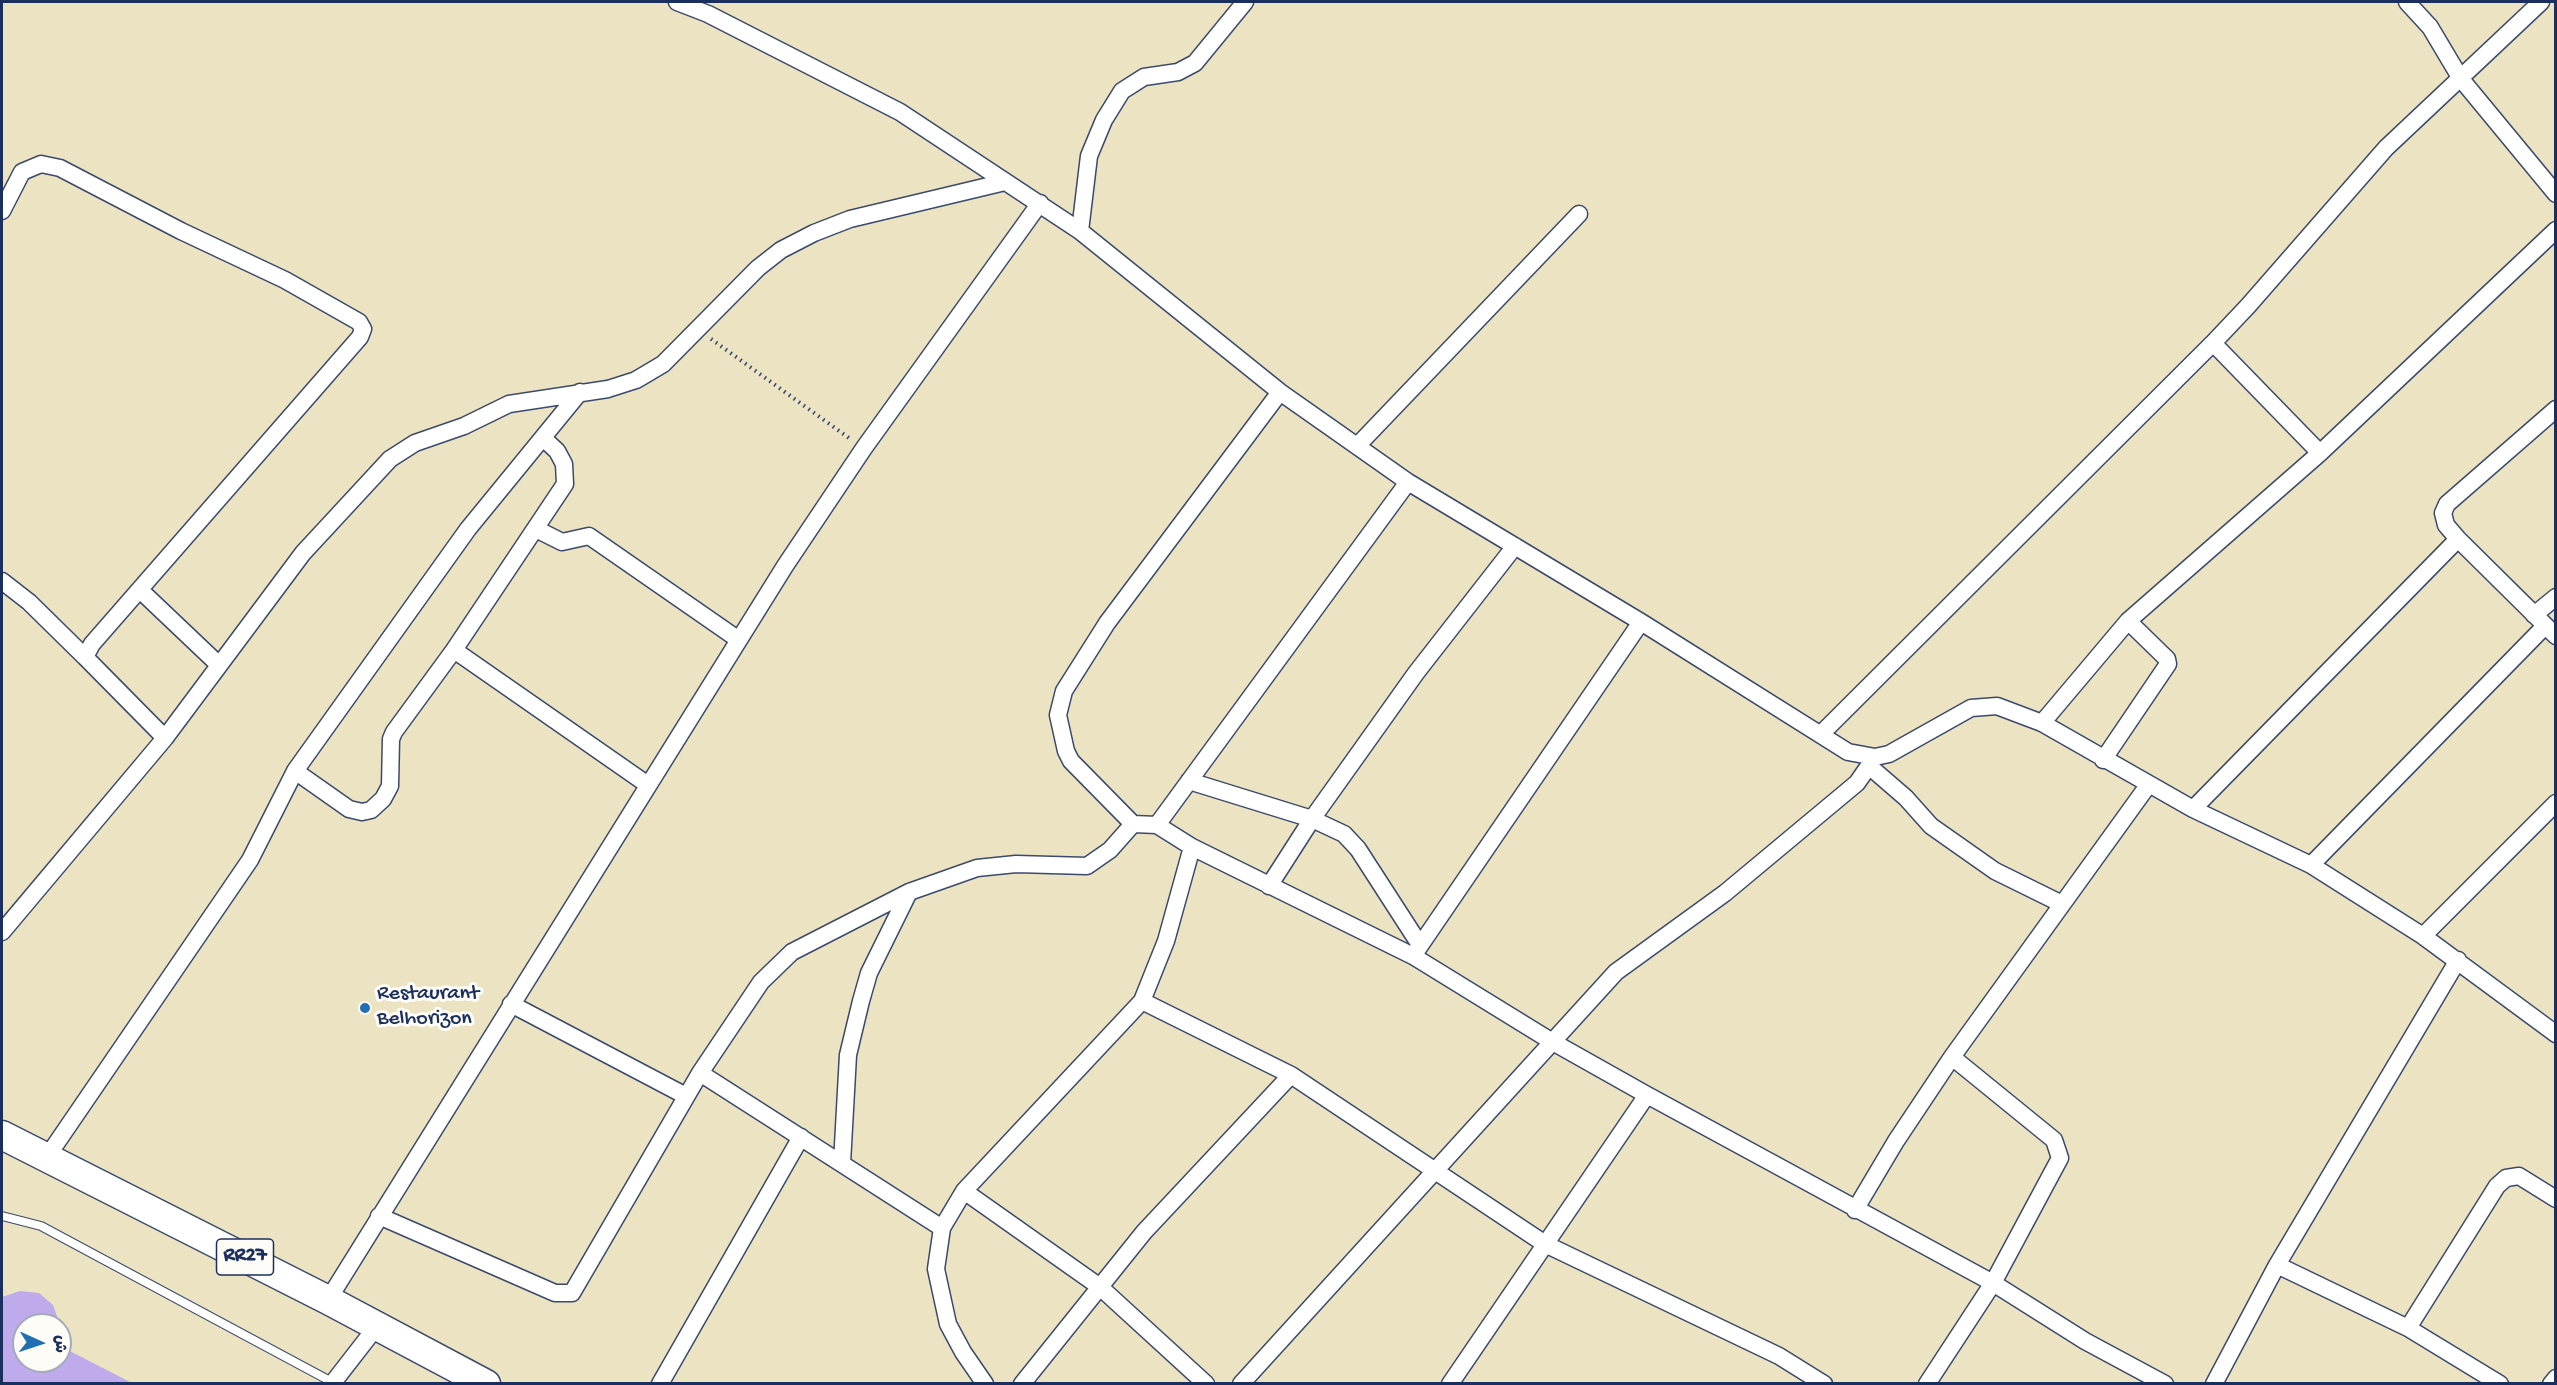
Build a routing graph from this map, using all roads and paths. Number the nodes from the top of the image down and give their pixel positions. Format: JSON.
{"nodes":[{"id":1,"x":677,"y":2,"type":"edge"},
{"id":2,"x":1245,"y":2,"type":"edge"},
{"id":3,"x":2407,"y":2,"type":"edge"},
{"id":4,"x":2541,"y":2,"type":"edge"},
{"id":5,"x":2461,"y":79,"type":"junction"},
{"id":6,"x":1005,"y":182,"type":"junction"},
{"id":7,"x":2556,"y":194,"type":"edge"},
{"id":8,"x":1040,"y":203,"type":"junction"},
{"id":9,"x":2,"y":212,"type":"edge"},
{"id":10,"x":1579,"y":214,"type":"dead end"},
{"id":11,"x":2556,"y":230,"type":"edge"},
{"id":12,"x":1080,"y":231,"type":"junction"},
{"id":13,"x":698,"y":330,"type":"junction"},
{"id":14,"x":2212,"y":343,"type":"junction"},
{"id":15,"x":580,"y":392,"type":"junction"},
{"id":16,"x":1280,"y":393,"type":"junction"},
{"id":17,"x":2556,"y":409,"type":"edge"},
{"id":18,"x":543,"y":438,"type":"junction"},
{"id":19,"x":1358,"y":444,"type":"junction"},
{"id":20,"x":864,"y":448,"type":"junction"},
{"id":21,"x":2320,"y":453,"type":"junction"},
{"id":22,"x":1408,"y":482,"type":"junction"},
{"id":23,"x":536,"y":529,"type":"junction"},
{"id":24,"x":2458,"y":539,"type":"junction"},
{"id":25,"x":1515,"y":546,"type":"junction"},
{"id":26,"x":2,"y":581,"type":"edge"},
{"id":27,"x":140,"y":591,"type":"junction"},
{"id":28,"x":2556,"y":597,"type":"edge"},
{"id":29,"x":2128,"y":621,"type":"junction"},
{"id":30,"x":1641,"y":622,"type":"junction"},
{"id":31,"x":2545,"y":626,"type":"edge"},
{"id":32,"x":739,"y":640,"type":"junction"},
{"id":33,"x":454,"y":650,"type":"junction"},
{"id":34,"x":85,"y":657,"type":"junction"},
{"id":35,"x":219,"y":665,"type":"junction"},
{"id":36,"x":2042,"y":723,"type":"junction"},
{"id":37,"x":1821,"y":734,"type":"junction"},
{"id":38,"x":165,"y":738,"type":"junction"},
{"id":39,"x":2103,"y":760,"type":"junction"},
{"id":40,"x":1872,"y":761,"type":"junction"},
{"id":41,"x":295,"y":771,"type":"junction"},
{"id":42,"x":1189,"y":781,"type":"junction"},
{"id":43,"x":2149,"y":784,"type":"junction"},
{"id":44,"x":648,"y":785,"type":"junction"},
{"id":45,"x":2556,"y":803,"type":"edge"},
{"id":46,"x":2193,"y":809,"type":"junction"},
{"id":47,"x":1312,"y":819,"type":"junction"},
{"id":48,"x":1132,"y":824,"type":"junction"},
{"id":49,"x":1157,"y":825,"type":"junction"},
{"id":50,"x":1192,"y":847,"type":"junction"},
{"id":51,"x":2311,"y":865,"type":"junction"},
{"id":52,"x":1269,"y":886,"type":"junction"},
{"id":53,"x":909,"y":892,"type":"junction"},
{"id":54,"x":2062,"y":904,"type":"junction"},
{"id":55,"x":2,"y":932,"type":"edge"},
{"id":56,"x":2423,"y":936,"type":"junction"},
{"id":57,"x":1416,"y":950,"type":"junction"},
{"id":58,"x":2458,"y":960,"type":"junction"},
{"id":59,"x":1143,"y":1002,"type":"junction"},
{"id":60,"x":511,"y":1004,"type":"junction"},
{"id":61,"x":2556,"y":1034,"type":"edge"},
{"id":62,"x":1551,"y":1041,"type":"junction"},
{"id":63,"x":1952,"y":1057,"type":"junction"},
{"id":64,"x":700,"y":1072,"type":"junction"},
{"id":65,"x":1291,"y":1075,"type":"junction"},
{"id":66,"x":1647,"y":1095,"type":"junction"},
{"id":67,"x":686,"y":1096,"type":"junction"},
{"id":68,"x":2,"y":1135,"type":"edge"},
{"id":69,"x":801,"y":1137,"type":"junction"},
{"id":70,"x":47,"y":1157,"type":"junction"},
{"id":71,"x":842,"y":1163,"type":"junction"},
{"id":72,"x":1436,"y":1169,"type":"junction"},
{"id":73,"x":964,"y":1191,"type":"junction"},
{"id":74,"x":2556,"y":1199,"type":"edge"},
{"id":75,"x":1855,"y":1210,"type":"junction"},
{"id":76,"x":2,"y":1216,"type":"edge"},
{"id":77,"x":379,"y":1216,"type":"junction"},
{"id":78,"x":942,"y":1228,"type":"junction"},
{"id":79,"x":1545,"y":1244,"type":"junction"},
{"id":80,"x":2277,"y":1265,"type":"junction"},
{"id":81,"x":1993,"y":1283,"type":"junction"},
{"id":82,"x":1100,"y":1287,"type":"junction"},
{"id":83,"x":328,"y":1300,"type":"junction"},
{"id":84,"x":377,"y":1326,"type":"junction"},
{"id":85,"x":2408,"y":1328,"type":"junction"},
{"id":86,"x":2556,"y":1378,"type":"edge"},
{"id":87,"x":332,"y":1383,"type":"edge"},
{"id":88,"x":486,"y":1383,"type":"edge"},
{"id":89,"x":660,"y":1383,"type":"edge"},
{"id":90,"x":985,"y":1383,"type":"edge"},
{"id":91,"x":1022,"y":1383,"type":"edge"},
{"id":92,"x":1206,"y":1383,"type":"edge"},
{"id":93,"x":1240,"y":1383,"type":"edge"},
{"id":94,"x":1450,"y":1383,"type":"edge"},
{"id":95,"x":1824,"y":1383,"type":"edge"},
{"id":96,"x":1927,"y":1383,"type":"edge"},
{"id":97,"x":2165,"y":1383,"type":"edge"},
{"id":98,"x":2214,"y":1383,"type":"edge"},
{"id":99,"x":2500,"y":1383,"type":"edge"},
{"id":100,"x":2552,"y":1383,"type":"edge"}],
"edges":[{"from":1,"to":6,"type":"street"},
{"from":2,"to":12,"type":"street"},
{"from":3,"to":5,"type":"street"},
{"from":4,"to":5,"type":"street"},
{"from":5,"to":7,"type":"street"},
{"from":5,"to":14,"type":"street"},
{"from":6,"to":8,"type":"street"},
{"from":6,"to":13,"type":"street"},
{"from":8,"to":12,"type":"street"},
{"from":8,"to":20,"type":"street"},
{"from":9,"to":27,"type":"street"},
{"from":10,"to":19,"type":"street"},
{"from":11,"to":21,"type":"street"},
{"from":12,"to":16,"type":"street"},
{"from":13,"to":15,"type":"street"},
{"from":13,"to":20,"type":"path"},
{"from":14,"to":21,"type":"street"},
{"from":14,"to":37,"type":"street"},
{"from":15,"to":18,"type":"street"},
{"from":15,"to":35,"type":"street"},
{"from":16,"to":19,"type":"street"},
{"from":16,"to":48,"type":"street"},
{"from":17,"to":24,"type":"street"},
{"from":18,"to":23,"type":"street"},
{"from":18,"to":41,"type":"street"},
{"from":19,"to":22,"type":"street"},
{"from":20,"to":32,"type":"street"},
{"from":21,"to":29,"type":"street"},
{"from":22,"to":25,"type":"street"},
{"from":22,"to":42,"type":"street"},
{"from":23,"to":32,"type":"street"},
{"from":23,"to":33,"type":"street"},
{"from":24,"to":31,"type":"street"},
{"from":24,"to":46,"type":"street"},
{"from":25,"to":30,"type":"street"},
{"from":25,"to":47,"type":"street"},
{"from":26,"to":34,"type":"street"},
{"from":27,"to":34,"type":"street"},
{"from":27,"to":35,"type":"street"},
{"from":28,"to":31,"type":"street"},
{"from":29,"to":36,"type":"street"},
{"from":29,"to":39,"type":"street"},
{"from":30,"to":37,"type":"street"},
{"from":30,"to":57,"type":"street"},
{"from":31,"to":51,"type":"street"},
{"from":32,"to":44,"type":"street"},
{"from":33,"to":41,"type":"street"},
{"from":33,"to":44,"type":"street"},
{"from":34,"to":38,"type":"street"},
{"from":35,"to":38,"type":"street"},
{"from":36,"to":39,"type":"street"},
{"from":36,"to":40,"type":"street"},
{"from":37,"to":40,"type":"street"},
{"from":38,"to":55,"type":"street"},
{"from":39,"to":43,"type":"street"},
{"from":40,"to":54,"type":"street"},
{"from":40,"to":62,"type":"street"},
{"from":41,"to":70,"type":"street"},
{"from":42,"to":47,"type":"street"},
{"from":42,"to":49,"type":"street"},
{"from":43,"to":46,"type":"street"},
{"from":43,"to":54,"type":"street"},
{"from":44,"to":60,"type":"street"},
{"from":45,"to":56,"type":"street"},
{"from":46,"to":51,"type":"street"},
{"from":47,"to":52,"type":"street"},
{"from":47,"to":57,"type":"street"},
{"from":48,"to":49,"type":"street"},
{"from":48,"to":53,"type":"street"},
{"from":49,"to":50,"type":"street"},
{"from":50,"to":52,"type":"street"},
{"from":50,"to":59,"type":"street"},
{"from":51,"to":56,"type":"street"},
{"from":52,"to":57,"type":"street"},
{"from":53,"to":64,"type":"street"},
{"from":53,"to":71,"type":"street"},
{"from":54,"to":63,"type":"street"},
{"from":56,"to":58,"type":"street"},
{"from":57,"to":62,"type":"street"},
{"from":58,"to":61,"type":"street"},
{"from":58,"to":80,"type":"street"},
{"from":59,"to":65,"type":"street"},
{"from":59,"to":73,"type":"street"},
{"from":60,"to":67,"type":"street"},
{"from":60,"to":77,"type":"street"},
{"from":62,"to":66,"type":"street"},
{"from":62,"to":72,"type":"street"},
{"from":63,"to":75,"type":"street"},
{"from":63,"to":81,"type":"street"},
{"from":64,"to":67,"type":"street"},
{"from":64,"to":69,"type":"street"},
{"from":65,"to":72,"type":"street"},
{"from":65,"to":82,"type":"street"},
{"from":66,"to":75,"type":"street"},
{"from":66,"to":79,"type":"street"},
{"from":67,"to":77,"type":"street"},
{"from":68,"to":70,"type":"highway","number":"RR27"},
{"from":69,"to":71,"type":"street"},
{"from":69,"to":89,"type":"street"},
{"from":70,"to":83,"type":"highway","number":"RR27"},
{"from":71,"to":78,"type":"street"},
{"from":72,"to":79,"type":"street"},
{"from":72,"to":93,"type":"street"},
{"from":73,"to":78,"type":"street"},
{"from":73,"to":82,"type":"street"},
{"from":74,"to":85,"type":"street"},
{"from":75,"to":81,"type":"street"},
{"from":76,"to":87,"type":"lane"},
{"from":77,"to":83,"type":"street"},
{"from":78,"to":90,"type":"street"},
{"from":79,"to":94,"type":"street"},
{"from":79,"to":95,"type":"street"},
{"from":80,"to":85,"type":"street"},
{"from":80,"to":98,"type":"street"},
{"from":81,"to":96,"type":"street"},
{"from":81,"to":97,"type":"street"},
{"from":82,"to":91,"type":"street"},
{"from":82,"to":92,"type":"street"},
{"from":83,"to":84,"type":"highway","number":"RR27"},
{"from":84,"to":87,"type":"street"},
{"from":84,"to":88,"type":"highway","number":"RR27"},
{"from":85,"to":99,"type":"street"},
{"from":86,"to":100,"type":"street"}]}
